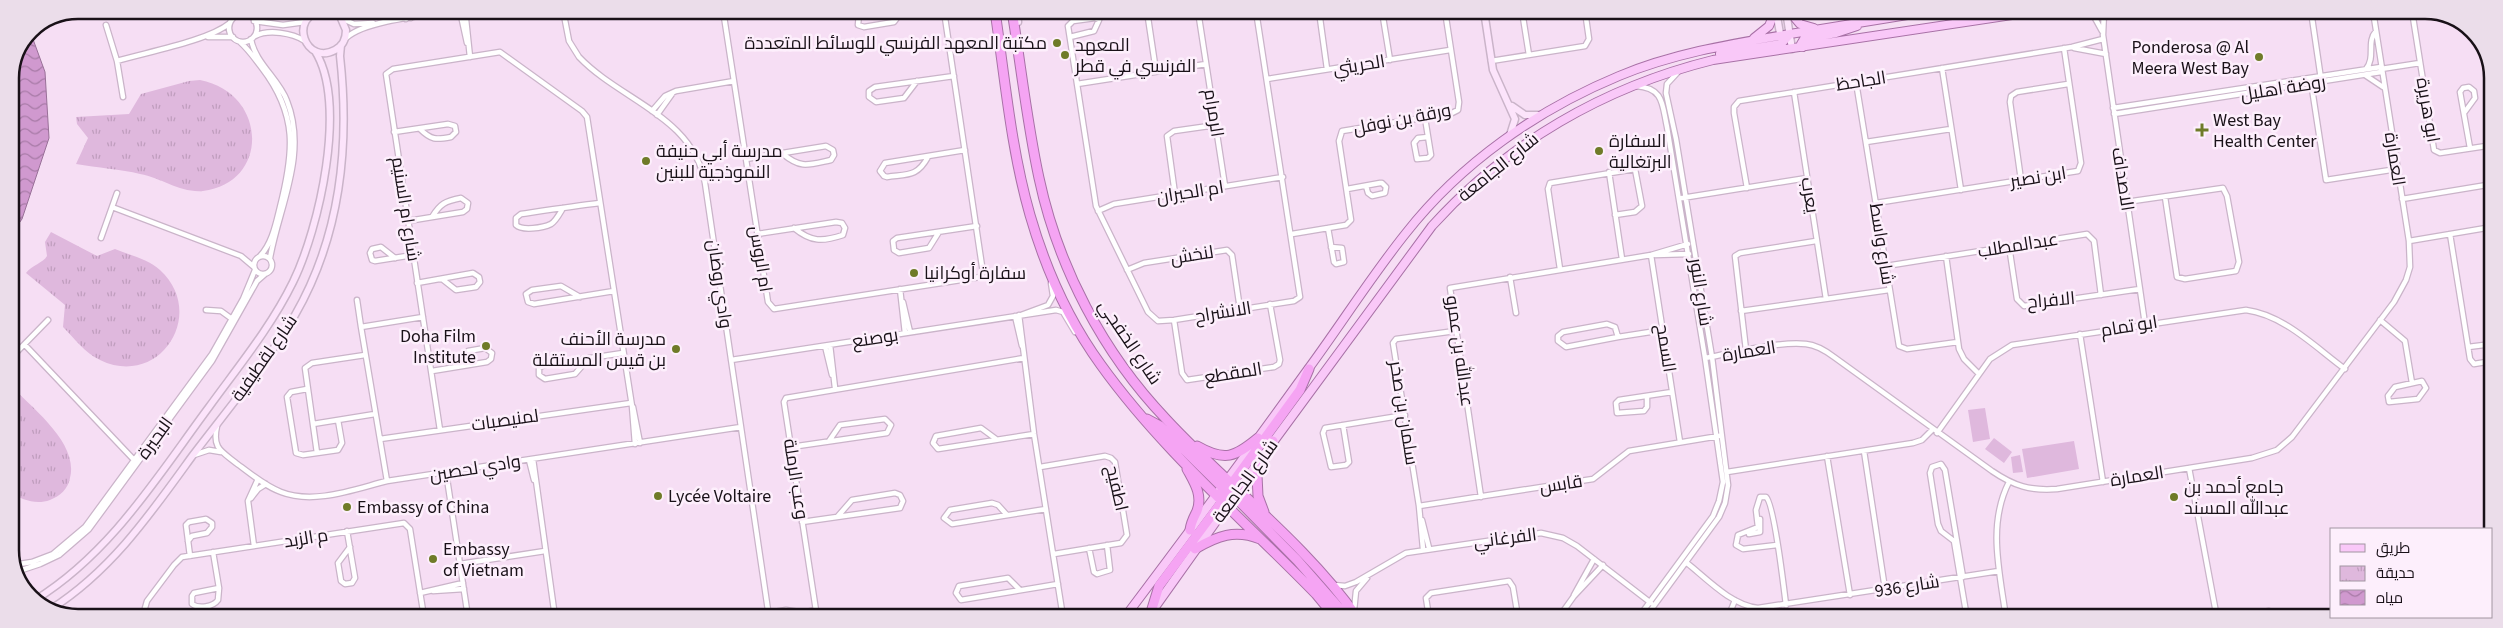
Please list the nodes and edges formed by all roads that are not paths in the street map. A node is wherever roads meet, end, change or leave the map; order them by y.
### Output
1 (234, 19) edge
2 (252, 19) edge
3 (300, 19) edge
4 (308, 19) edge
5 (341, 19) edge
6 (343, 19) edge
7 (408, 19) edge
8 (464, 19) edge
9 (565, 19) edge
10 (724, 19) edge
11 (859, 19) edge
12 (896, 19) edge
13 (945, 19) edge
14 (996, 19) edge
15 (1014, 19) edge
16 (1017, 19) edge
17 (1087, 19) edge
18 (1097, 19) edge
19 (1148, 19) edge
20 (1199, 19) edge
21 (1257, 19) edge
22 (1320, 19) edge
23 (1383, 19) edge
24 (1446, 19) edge
25 (1485, 19) edge
26 (1523, 19) edge
27 (1586, 19) edge
28 (1772, 19) edge
29 (1777, 19) edge
30 (1789, 19) edge
31 (1795, 19) edge
32 (1882, 19) edge
33 (1987, 19) edge
34 (2097, 19) edge
35 (2104, 19) edge
36 (2312, 19) edge
37 (2374, 19) edge
38 (2413, 19) edge
39 (231, 21) junction
40 (254, 21) junction
41 (1863, 22) junction
42 (266, 24) junction
43 (377, 24) junction
44 (106, 25) dead end
45 (283, 25) junction
46 (1821, 29) junction
47 (2376, 31) junction
48 (266, 33) junction
49 (283, 34) junction
50 (1790, 34) junction
51 (204, 37) junction
52 (233, 37) junction
53 (252, 37) junction
54 (1070, 37) junction
55 (2103, 37) junction
56 (1752, 40) junction
57 (240, 42) junction
58 (306, 42) junction
59 (343, 42) junction
60 (1781, 43) junction
61 (1018, 46) junction
62 (1803, 47) junction
63 (2072, 47) junction
64 (2064, 48) junction
65 (1792, 49) junction
66 (1450, 50) junction
67 (315, 51) junction
68 (2106, 54) junction
69 (1529, 55) junction
70 (470, 57) junction
71 (1390, 60) junction
72 (117, 61) junction
73 (1491, 61) junction
74 (2420, 63) junction
75 (1206, 64) junction
76 (1681, 68) junction
77 (1942, 68) junction
78 (2381, 69) junction
79 (1328, 70) junction
80 (2366, 70) junction
81 (1156, 71) junction
82 (2363, 75) junction
83 (954, 76) junction
84 (271, 77) junction
85 (1267, 79) junction
86 (2321, 79) junction
87 (734, 81) junction
88 (917, 81) junction
89 (2310, 81) junction
90 (1856, 82) junction
91 (1077, 84) junction
92 (2068, 84) junction
93 (1632, 86) junction
94 (2384, 88) junction
95 (674, 92) junction
96 (1794, 92) junction
97 (123, 97) dead end
98 (1511, 106) junction
99 (652, 111) junction
100 (2113, 111) junction
101 (2464, 113) junction
102 (1542, 114) junction
103 (657, 115) junction
104 (1425, 118) junction
105 (1216, 126) junction
106 (420, 129) junction
107 (1951, 129) junction
108 (394, 132) junction
109 (1510, 135) junction
110 (1428, 137) junction
111 (1866, 142) junction
112 (2484, 146) edge
113 (2470, 148) junction
114 (965, 150) junction
115 (783, 154) junction
116 (928, 157) junction
117 (746, 159) junction
118 (2397, 169) junction
119 (1609, 172) junction
120 (1283, 177) junction
121 (1807, 178) junction
122 (2021, 180) junction
123 (2484, 185) edge
124 (1225, 186) junction
125 (1366, 186) dead end
126 (1747, 188) junction
127 (1346, 189) junction
128 (1961, 190) junction
129 (116, 193) dead end
130 (1175, 194) junction
131 (2165, 197) junction
132 (1682, 198) junction
133 (2402, 199) junction
134 (600, 202) junction
135 (2126, 202) junction
136 (1876, 203) junction
137 (112, 207) junction
138 (282, 207) junction
139 (563, 208) junction
140 (1098, 211) junction
141 (1615, 215) junction
142 (432, 217) junction
143 (408, 221) junction
144 (977, 226) junction
145 (794, 228) junction
146 (1328, 228) junction
147 (2484, 228) edge
148 (939, 232) junction
149 (758, 234) junction
150 (1292, 234) junction
151 (2450, 234) junction
152 (101, 238) dead end
153 (1816, 241) junction
154 (2408, 241) junction
155 (1690, 244) junction
156 (2009, 246) junction
157 (1331, 247) dead end
158 (1694, 253) junction
159 (1689, 254) junction
160 (413, 255) junction
161 (1651, 255) junction
162 (241, 256) junction
163 (259, 256) junction
164 (1946, 256) junction
165 (270, 258) junction
166 (395, 258) junction
167 (1622, 259) junction
168 (1048, 265) junction
169 (1886, 266) junction
170 (254, 268) junction
171 (1560, 269) junction
172 (1127, 270) junction
173 (265, 274) junction
174 (1510, 277) junction
175 (442, 279) junction
176 (418, 282) junction
177 (900, 289) junction
178 (2140, 289) junction
179 (1889, 290) junction
180 (614, 291) junction
181 (2102, 295) junction
182 (580, 297) junction
183 (1826, 299) junction
184 (357, 300) dead end
185 (1270, 304) junction
186 (1240, 309) junction
187 (206, 310) dead end
188 (1741, 311) junction
189 (1516, 313) dead end
190 (1017, 316) junction
191 (423, 317) junction
192 (48, 320) dead end
193 (234, 320) junction
194 (1174, 320) junction
195 (2380, 320) junction
196 (2145, 324) junction
197 (361, 327) junction
198 (1663, 330) junction
199 (1455, 331) junction
200 (907, 333) junction
201 (2080, 334) junction
202 (1618, 337) junction
203 (1958, 342) junction
204 (1087, 344) junction
205 (24, 345) junction
206 (828, 345) junction
207 (2484, 345) edge
208 (2468, 347) junction
209 (19, 350) edge
210 (1746, 350) junction
211 (623, 353) junction
212 (365, 355) junction
213 (1712, 357) junction
214 (589, 358) junction
215 (1024, 358) junction
216 (1705, 358) junction
217 (731, 360) junction
218 (2484, 362) edge
219 (457, 366) junction
220 (1309, 369) junction
221 (2345, 369) junction
222 (432, 371) junction
223 (1979, 374) junction
224 (2412, 382) junction
225 (835, 388) junction
226 (307, 389) junction
227 (1672, 392) junction
228 (1647, 396) junction
229 (632, 404) junction
230 (374, 414) junction
231 (1405, 415) junction
232 (1142, 417) junction
233 (338, 420) junction
234 (218, 423) junction
235 (313, 424) junction
236 (1344, 425) junction
237 (741, 427) junction
238 (440, 430) junction
239 (1935, 431) junction
240 (1034, 434) junction
241 (1720, 436) junction
242 (1258, 438) junction
243 (380, 439) junction
244 (996, 439) junction
245 (1186, 440) junction
246 (830, 441) junction
247 (1274, 441) junction
248 (1680, 442) junction
249 (638, 444) junction
250 (790, 447) junction
251 (1864, 450) junction
252 (221, 452) junction
253 (317, 453) junction
254 (194, 455) junction
255 (1827, 456) junction
256 (531, 460) junction
257 (1184, 461) junction
258 (135, 462) junction
259 (1040, 467) junction
260 (2189, 468) junction
261 (446, 472) junction
262 (1725, 473) junction
263 (258, 479) junction
264 (387, 481) junction
265 (2009, 482) junction
266 (2103, 482) junction
267 (266, 484) junction
268 (1228, 492) junction
269 (1481, 497) junction
270 (1419, 506) junction
271 (1046, 509) junction
272 (249, 512) junction
273 (1007, 515) junction
274 (838, 516) junction
275 (1420, 517) junction
276 (1268, 520) junction
277 (802, 522) junction
278 (1954, 527) junction
279 (1190, 530) junction
280 (347, 532) junction
281 (1947, 534) junction
282 (188, 541) junction
283 (1264, 541) junction
284 (1777, 544) junction
285 (1107, 545) junction
286 (254, 546) junction
287 (350, 547) junction
288 (1089, 548) junction
289 (1429, 548) junction
290 (1195, 549) junction
291 (1423, 549) junction
292 (545, 551) junction
293 (213, 552) junction
294 (1054, 554) junction
295 (190, 556) junction
296 (1682, 558) junction
297 (1594, 559) junction
298 (1687, 563) junction
299 (20, 564) edge
300 (460, 564) junction
301 (1602, 565) junction
302 (22, 570) edge
303 (1999, 571) junction
304 (1370, 575) junction
305 (1961, 577) junction
306 (463, 582) junction
307 (1058, 584) junction
308 (1331, 585) junction
309 (219, 588) junction
310 (464, 589) junction
311 (1885, 589) junction
312 (1020, 590) junction
313 (432, 591) junction
314 (420, 593) junction
315 (1850, 595) junction
316 (40, 596) edge
317 (1574, 596) junction
318 (1735, 600) junction
319 (1650, 602) junction
320 (1786, 604) junction
321 (56, 605) edge
322 (1655, 606) junction
323 (1770, 608) joint
324 (146, 609) edge
325 (423, 609) edge
326 (467, 609) edge
327 (554, 609) edge
328 (767, 609) edge
329 (816, 609) edge
330 (1062, 609) edge
331 (1131, 609) edge
332 (1152, 609) edge
333 (1154, 609) edge
334 (1328, 609) edge
335 (1346, 609) edge
336 (1348, 609) edge
337 (1354, 609) edge
338 (1428, 609) edge
339 (1516, 609) edge
340 (1566, 609) edge
341 (1645, 609) edge
342 (1652, 609) edge
343 (1731, 609) edge
344 (1966, 609) edge
345 (2005, 609) edge
346 (2215, 609) edge

1 - 39 street
2 - 40 street
3 - 45 street
4 - 58 street
5 - 59 street
6 - 43 street
7 - 43 street
8 - 70 street
9 - 99 street, وادي روضان
10 - 87 street, ام الروس
11 - 12 street
13 - 83 street, ام الروس
14 - 168 highway, شارع الخفجي
15 - 61 highway, شارع الخفجي
16 - 61 street
17 - 54 street
18 - 54 street
19 - 81 street
20 - 75 street, الرمرام
21 - 85 street, الانشراح
22 - 79 street
23 - 71 street
24 - 66 street, ورقة بن نوفل
25 - 73 street
26 - 69 street
27 - 69 street
28 - 56 main road
29 - 60 street
30 - 50 street
31 - 46 main road
32 - 41 main road, شارع الجامعة
33 - 62 main road, شارع الجامعة
34 - 55 street, الاصداف
35 - 55 street, الاصداف
36 - 86 street
37 - 47 street, العمارة
38 - 74 street, ابو هريرة
39 - 51 street
39 - 52 street
40 - 42 street
40 - 53 street
41 - 46 main road, شارع الجامعة
41 - 62 main road
42 - 45 street
42 - 48 street
43 - 59 street
44 - 72 street
45 - 49 street
46 - 50 main road, شارع الجامعة
47 - 78 street, العمارة
47 - 80 street
48 - 49 street
48 - 53 street
49 - 58 street
50 - 60 main road, شارع الجامعة
50 - 65 street
51 - 52 street
51 - 72 street
52 - 57 street
53 - 57 street
53 - 84 street
54 - 91 street, الانشراح
55 - 63 street, الجاحظ
55 - 68 street, الاصداف
56 - 60 main road, شارع الجامعة
56 - 102 main road, شارع الجامعة
57 - 84 street
58 - 67 street
59 - 67 street
59 - 234 street, شارع لقطيفية
60 - 65 main road, شارع الجامعة
60 - 76 main road, شارع الجامعة
61 - 245 highway, شارع الخفجي
62 - 65 main road, شارع الجامعة
63 - 64 street, الجاحظ
63 - 68 street, الجاحظ
64 - 77 street, الجاحظ
64 - 92 street, ابن نصير
66 - 71 street, الحريثي
66 - 104 street, ورقة بن نوفل
67 - 316 street, شارع لقطيفية
68 - 100 street, الاصداف
69 - 73 street
70 - 108 street, شارع ام السنيم
70 - 134 street, شارع ام السنيم
71 - 79 street, الحريثي
72 - 97 street
73 - 98 street
74 - 78 street, روضة اهليل
74 - 113 street, ابو هريرة
75 - 81 street
75 - 105 street, الرمرام
76 - 93 main road, شارع الجامعة
76 - 132 street, شارع النور
77 - 90 street, الجاحظ
77 - 107 street
78 - 80 street
78 - 82 street, روضة اهليل
78 - 94 street, العمارة
79 - 85 street, الحريثي
80 - 86 street
81 - 91 street
82 - 86 street, روضة اهليل
82 - 94 street
83 - 88 street
83 - 114 street, ام الروس
84 - 138 street
85 - 120 street, الانشراح
86 - 89 street, روضة اهليل
87 - 95 street
87 - 117 street, ام الروس
88 - 88 street
89 - 100 street, روضة اهليل
89 - 118 street
90 - 96 street, الجاحظ
90 - 111 street, شارع واسط
91 - 140 street, الانشراح
92 - 122 street
92 - 122 street, ابن نصير
93 - 132 street, شارع النور
93 - 247 main road, شارع الجامعة
94 - 118 street, العمارة
95 - 99 street
95 - 103 street
96 - 121 street, يعرب
96 - 126 street, الجاحظ
98 - 102 street
98 - 109 street
99 - 103 street, وادي روضان
100 - 135 street, الاصداف
101 - 101 street
101 - 113 street
102 - 109 main road, شارع الجامعة
103 - 217 street, وادي روضان
104 - 110 street
104 - 127 street, ورقة بن نوفل
105 - 124 street, الرمرام
105 - 130 street
106 - 106 street
106 - 108 street
107 - 111 street
107 - 128 street
108 - 143 street, شارع ام السنيم
109 - 220 main road, شارع الجامعة
110 - 110 street
111 - 136 street, شارع واسط
112 - 113 street, ابو هريرة
114 - 116 street
114 - 144 street, ام الروس
115 - 115 street
115 - 117 street
116 - 116 street
117 - 149 street, ام الروس
118 - 133 street, العمارة
119 - 141 street
119 - 141 street
119 - 171 street
120 - 124 street, ام الحيران
120 - 150 street, الانشراح
121 - 126 street
121 - 153 street, يعرب
122 - 128 street, ابن نصير
123 - 133 street
124 - 130 street, ام الحيران
125 - 127 street
126 - 132 street
127 - 146 street, ورقة بن نوفل
128 - 136 street, ابن نصير
129 - 137 street
130 - 140 street, ام الحيران
131 - 131 street
131 - 135 street
132 - 155 street, شارع النور
133 - 154 street, العمارة
134 - 139 street
134 - 180 street, شارع ام السنيم
135 - 178 street, الاصداف
136 - 169 street, شارع واسط
137 - 152 street
137 - 162 street
138 - 163 street
138 - 165 street
139 - 139 street
140 - 172 street, الانشراح
141 - 167 street
142 - 142 street
142 - 143 street
143 - 160 street, شارع ام السنيم
144 - 148 street
144 - 177 street, ام الروس
145 - 145 street
145 - 149 street
146 - 150 street, ورقة بن نوفل
146 - 157 street
147 - 151 street
148 - 148 street
149 - 177 street, ام الروس
150 - 185 street, الانشراح
151 - 154 street
151 - 208 street
153 - 183 street, يعرب
153 - 188 street
154 - 195 street, العمارة
155 - 158 street, شارع النور
155 - 159 street, شارع النور
155 - 161 street, عبدالله بن عمرو
156 - 164 street, عبدالمطلب
156 - 181 street, الافراح
156 - 181 street, عبدالمطلب
158 - 159 street, عبدالله بن عمرو
158 - 213 street, شارع النور
159 - 161 street, عبدالله بن عمرو
159 - 216 street, شارع النور
160 - 166 street
160 - 176 street, شارع ام السنيم
161 - 167 street, عبدالله بن عمرو
161 - 198 street, السمح
162 - 163 street
162 - 170 street
163 - 165 street
163 - 170 street, البحيرة
164 - 169 street, عبدالمطلب
164 - 203 street
165 - 173 street, البحيرة
166 - 166 street
167 - 171 street, عبدالله بن عمرو
168 - 190 street, بوصنع
168 - 204 highway, شارع الخفجي
169 - 179 street, شارع واسط
170 - 173 street
170 - 193 street, البحيرة
171 - 174 street, عبدالله بن عمرو
172 - 186 street, لنخش
172 - 194 street, الانشراح
173 - 193 street, البحيرة
174 - 189 street
174 - 199 street, عبدالله بن عمرو
175 - 175 street
175 - 176 street
176 - 191 street, شارع ام السنيم
177 - 200 street
178 - 181 street, الافراح
178 - 196 street, الاصداف
179 - 183 street
179 - 203 street, شارع واسط
180 - 182 street
180 - 211 street, شارع ام السنيم
182 - 182 street
183 - 188 street
184 - 197 street
185 - 186 street, الانشراح
185 - 194 street, المقطع
186 - 194 street, الانشراح
187 - 193 street
188 - 210 street
190 - 200 street, بوصنع
190 - 204 street, بوصنع
190 - 215 street
191 - 197 street
191 - 222 street, شارع ام السنيم
192 - 205 street
193 - 258 street, البحيرة
195 - 221 street, العمارة
195 - 224 street
196 - 201 street, ابو تمام
196 - 221 street, ابو تمام
197 - 212 street
198 - 202 street
198 - 227 street, السمح
199 - 231 street, سلمان بن صخر
199 - 269 street, عبدالله بن عمرو
200 - 206 street, بوصنع
201 - 223 street, ابو تمام
201 - 266 street
202 - 202 street
203 - 223 street
204 - 232 highway, شارع الخفجي
205 - 209 street
205 - 258 street
206 - 217 street, بوصنع
206 - 225 street
207 - 208 street
208 - 218 street
210 - 213 street, العمارة
210 - 239 street, العمارة
211 - 214 street
211 - 229 street, شارع ام السنيم
212 - 226 street
212 - 230 street
213 - 216 street, العمارة
213 - 241 street, شارع النور
214 - 214 street
215 - 225 street, وعب الرملة
215 - 240 street
216 - 241 street, شارع النور
217 - 237 street, وادي روضان
219 - 219 street
219 - 222 street
220 - 242 main road, شارع الجامعة
220 - 268 highway
221 - 260 street, العمارة
222 - 238 street, شارع ام السنيم
223 - 239 street, ابو تمام
224 - 224 street
225 - 250 street, وعب الرملة
226 - 235 street
226 - 253 street
227 - 228 street
227 - 248 street, السمح
228 - 228 street
229 - 238 street, لمنيصبات
229 - 249 street, شارع ام السنيم
230 - 233 street
230 - 243 street
231 - 236 street
231 - 270 street, سلمان بن صخر
232 - 257 highway, شارع الخفجي
232 - 268 highway
233 - 235 street
233 - 253 street
234 - 252 street
234 - 254 street, شارع لقطيفية
235 - 253 street
236 - 236 street
237 - 249 street, وادي لحصين
237 - 328 street, وادي روضان
238 - 243 street, لمنيصبات
239 - 251 street, ابو تمام
239 - 265 street, العمارة
240 - 244 street
240 - 259 street
241 - 248 street, قابس
241 - 262 street, شارع النور
242 - 245 highway
242 - 268 main road, شارع الجامعة
243 - 264 street
244 - 244 street
245 - 268 highway, شارع الخفجي
246 - 246 street
246 - 250 street
247 - 268 main road, شارع الجامعة
247 - 276 highway
248 - 269 street, قابس
249 - 256 street, وادي لحصين
250 - 277 street, وعب الرملة
251 - 255 street, ابو تمام
251 - 311 street
252 - 254 street
252 - 263 street, وادي لحصين
254 - 321 street, شارع لقطيفية
255 - 262 street, ابو تمام
255 - 315 street
256 - 261 street, وادي لحصين
256 - 292 street
257 - 268 highway, شارع الخفجي
257 - 279 highway
258 - 299 street, البحيرة
258 - 302 street, البحيرة
259 - 271 street
259 - 285 street, اطفيح
260 - 266 street, العمارة
260 - 346 street
261 - 264 street, وادي لحصين
261 - 300 street
262 - 296 street, شارع النور
262 - 298 street, شارع النور
263 - 267 street, وادي لحصين
263 - 272 street
264 - 267 street, وادي لحصين
265 - 266 street, العمارة
265 - 303 street
267 - 272 street
268 - 276 highway, شارع الخفجي
268 - 279 main road, شارع الجامعة
268 - 283 highway, شارع الخفجي
268 - 290 main road, شارع الجامعة
268 - 332 highway
268 - 335 highway
269 - 270 street, قابس
270 - 275 street, سلمان بن صخر
271 - 273 street
271 - 294 street
272 - 286 street
273 - 273 street
274 - 274 street
274 - 277 street
275 - 289 street, سلمان بن صخر
275 - 291 street, سلمان بن صخر
276 - 308 highway, شارع الخفجي
277 - 329 street, وعب الرملة
278 - 281 street
278 - 281 street
278 - 305 street
279 - 331 main road, شارع الجامعة
280 - 286 street, م الزبد
280 - 287 street
280 - 314 street, م الزبد
281 - 305 street
282 - 282 street
282 - 295 street
283 - 290 highway
283 - 334 highway, شارع الخفجي
284 - 284 street
284 - 320 street
285 - 288 street, اطفيح
285 - 288 street
286 - 293 street, م الزبد
287 - 287 street
288 - 294 street, اطفيح
289 - 291 street, الفرغاني
289 - 297 street, الفرغاني
290 - 333 main road, شارع الجامعة
291 - 304 street, الفرغاني
292 - 300 street
292 - 327 street
293 - 295 street, م الزبد
293 - 309 street
294 - 307 street
295 - 324 street, م الزبد
296 - 298 street, شارع 936
296 - 319 street, شارع النور
297 - 301 street, الفرغاني
297 - 317 street
298 - 318 street, شارع 936
298 - 322 street, شارع النور
300 - 306 street
301 - 317 street
301 - 319 street, الفرغاني
303 - 305 street, شارع 936
303 - 345 street
304 - 308 street, الفرغاني
304 - 337 street, الفرغاني
305 - 311 street, شارع 936
305 - 344 street
306 - 310 street
306 - 313 street
307 - 312 street
307 - 330 street
308 - 336 highway, شارع الخفجي
309 - 309 street
310 - 313 street
310 - 326 street
311 - 315 street, شارع 936
312 - 312 street
313 - 314 street
314 - 325 street, م الزبد
315 - 320 street, شارع 936
317 - 340 street
318 - 323 street, شارع 936
318 - 343 street
319 - 322 street, الفرغاني
319 - 341 street, شارع النور
320 - 323 street, شارع 936
322 - 342 street, شارع النور
338 - 339 street

